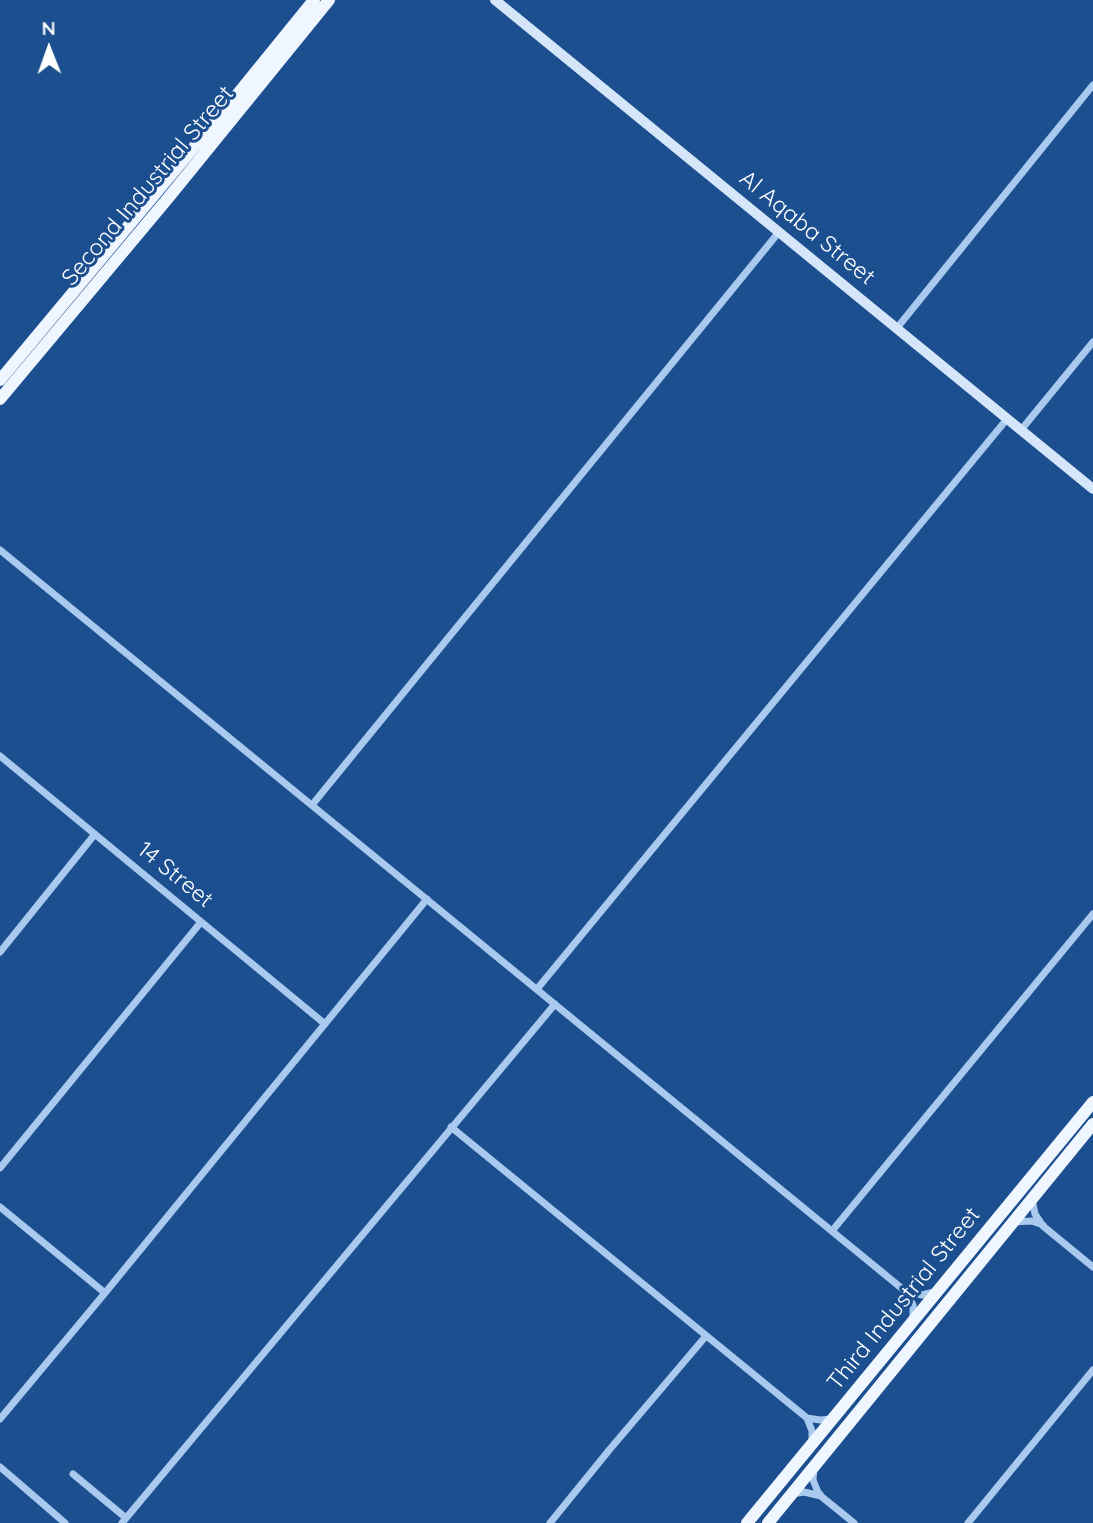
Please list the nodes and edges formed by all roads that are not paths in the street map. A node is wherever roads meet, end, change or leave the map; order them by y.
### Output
1 (314, 0) edge
2 (329, 0) edge
3 (495, 0) edge
4 (1093, 85) edge
5 (779, 232) junction
6 (897, 328) junction
7 (1093, 342) edge
8 (0, 380) edge
9 (0, 399) edge
10 (1007, 419) junction
11 (1021, 430) junction
12 (1093, 489) edge
13 (0, 550) edge
14 (0, 756) edge
15 (312, 805) junction
16 (95, 834) junction
17 (427, 899) junction
18 (1093, 914) edge
19 (201, 922) junction
20 (0, 952) edge
21 (537, 989) junction
22 (555, 1004) junction
23 (325, 1024) junction
24 (1093, 1102) edge
25 (1093, 1124) edge
26 (452, 1127) junction
27 (0, 1168) edge
28 (1032, 1199) junction
29 (0, 1207) edge
30 (1013, 1222) junction
31 (1043, 1226) junction
32 (832, 1231) junction
33 (1093, 1267) edge
34 (939, 1289) junction
35 (905, 1291) junction
36 (105, 1293) junction
37 (912, 1322) junction
38 (706, 1336) junction
39 (1093, 1370) edge
40 (807, 1418) junction
41 (0, 1419) edge
42 (833, 1419) junction
43 (812, 1444) junction
44 (0, 1467) edge
45 (814, 1467) junction
46 (73, 1474) dead end
47 (792, 1494) junction
48 (822, 1497) junction
49 (124, 1520) edge
50 (65, 1523) edge
51 (551, 1523) edge
52 (747, 1523) edge
53 (768, 1523) edge
54 (854, 1523) edge
55 (968, 1523) edge

1 - 8 main road, Second Industrial Street
2 - 9 main road, Second Industrial Street
3 - 5 street, Al Aqaba Street
4 - 6 street
5 - 6 street, Al Aqaba Street
5 - 15 street
6 - 10 street, Al Aqaba Street
7 - 11 street
10 - 11 street, Al Aqaba Street
10 - 21 street
11 - 12 street, Al Aqaba Street
13 - 15 street
14 - 16 street, 14 Street
15 - 17 street
16 - 19 street, 14 Street
16 - 20 street
17 - 21 street
17 - 23 street
18 - 32 street
19 - 23 street, 14 Street
19 - 27 street
21 - 22 street
22 - 26 street
22 - 32 street
23 - 36 street
24 - 34 main road, Third Industrial Street
25 - 28 main road, Third Industrial Street
26 - 38 street
26 - 49 street
28 - 30 main road, Third Industrial Street
28 - 31 street
29 - 36 street
30 - 31 street
30 - 45 main road, Third Industrial Street
31 - 33 street
32 - 35 street
34 - 35 street
34 - 37 main road, Third Industrial Street
35 - 37 street
36 - 41 street
37 - 42 main road, Third Industrial Street
38 - 40 street
38 - 51 street
39 - 55 street
40 - 42 street
40 - 43 street
42 - 43 main road, Third Industrial Street
43 - 52 main road, Third Industrial Street
44 - 50 street
45 - 47 main road, Third Industrial Street
45 - 48 street
46 - 49 street
47 - 48 street
47 - 53 main road, Third Industrial Street
48 - 54 street

